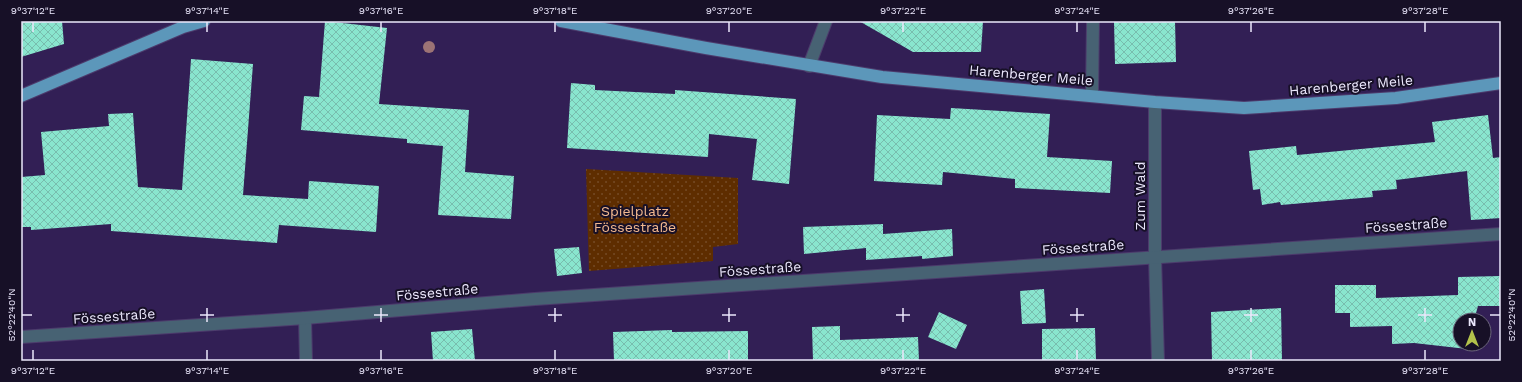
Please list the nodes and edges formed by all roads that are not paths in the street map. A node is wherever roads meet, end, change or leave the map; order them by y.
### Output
1 (204, 21) edge
2 (561, 21) edge
3 (826, 21) edge
4 (1093, 21) edge
5 (810, 66) junction
6 (1501, 83) edge
7 (1092, 95) junction
8 (21, 96) edge
9 (1155, 102) junction
10 (1501, 234) edge
11 (1155, 257) junction
12 (305, 318) junction
13 (21, 337) edge
14 (306, 361) edge
15 (1158, 361) edge

1 - 8 main road
2 - 5 main road, Harenberger Meile
3 - 5 street
4 - 7 street
5 - 7 main road, Harenberger Meile
6 - 9 main road, Harenberger Meile
7 - 9 main road, Harenberger Meile
9 - 11 street, Zum Wald
10 - 11 street, Fössestraße
11 - 12 street, Fössestraße
11 - 15 street, Zum Wald
12 - 13 street, Fössestraße
12 - 14 street

